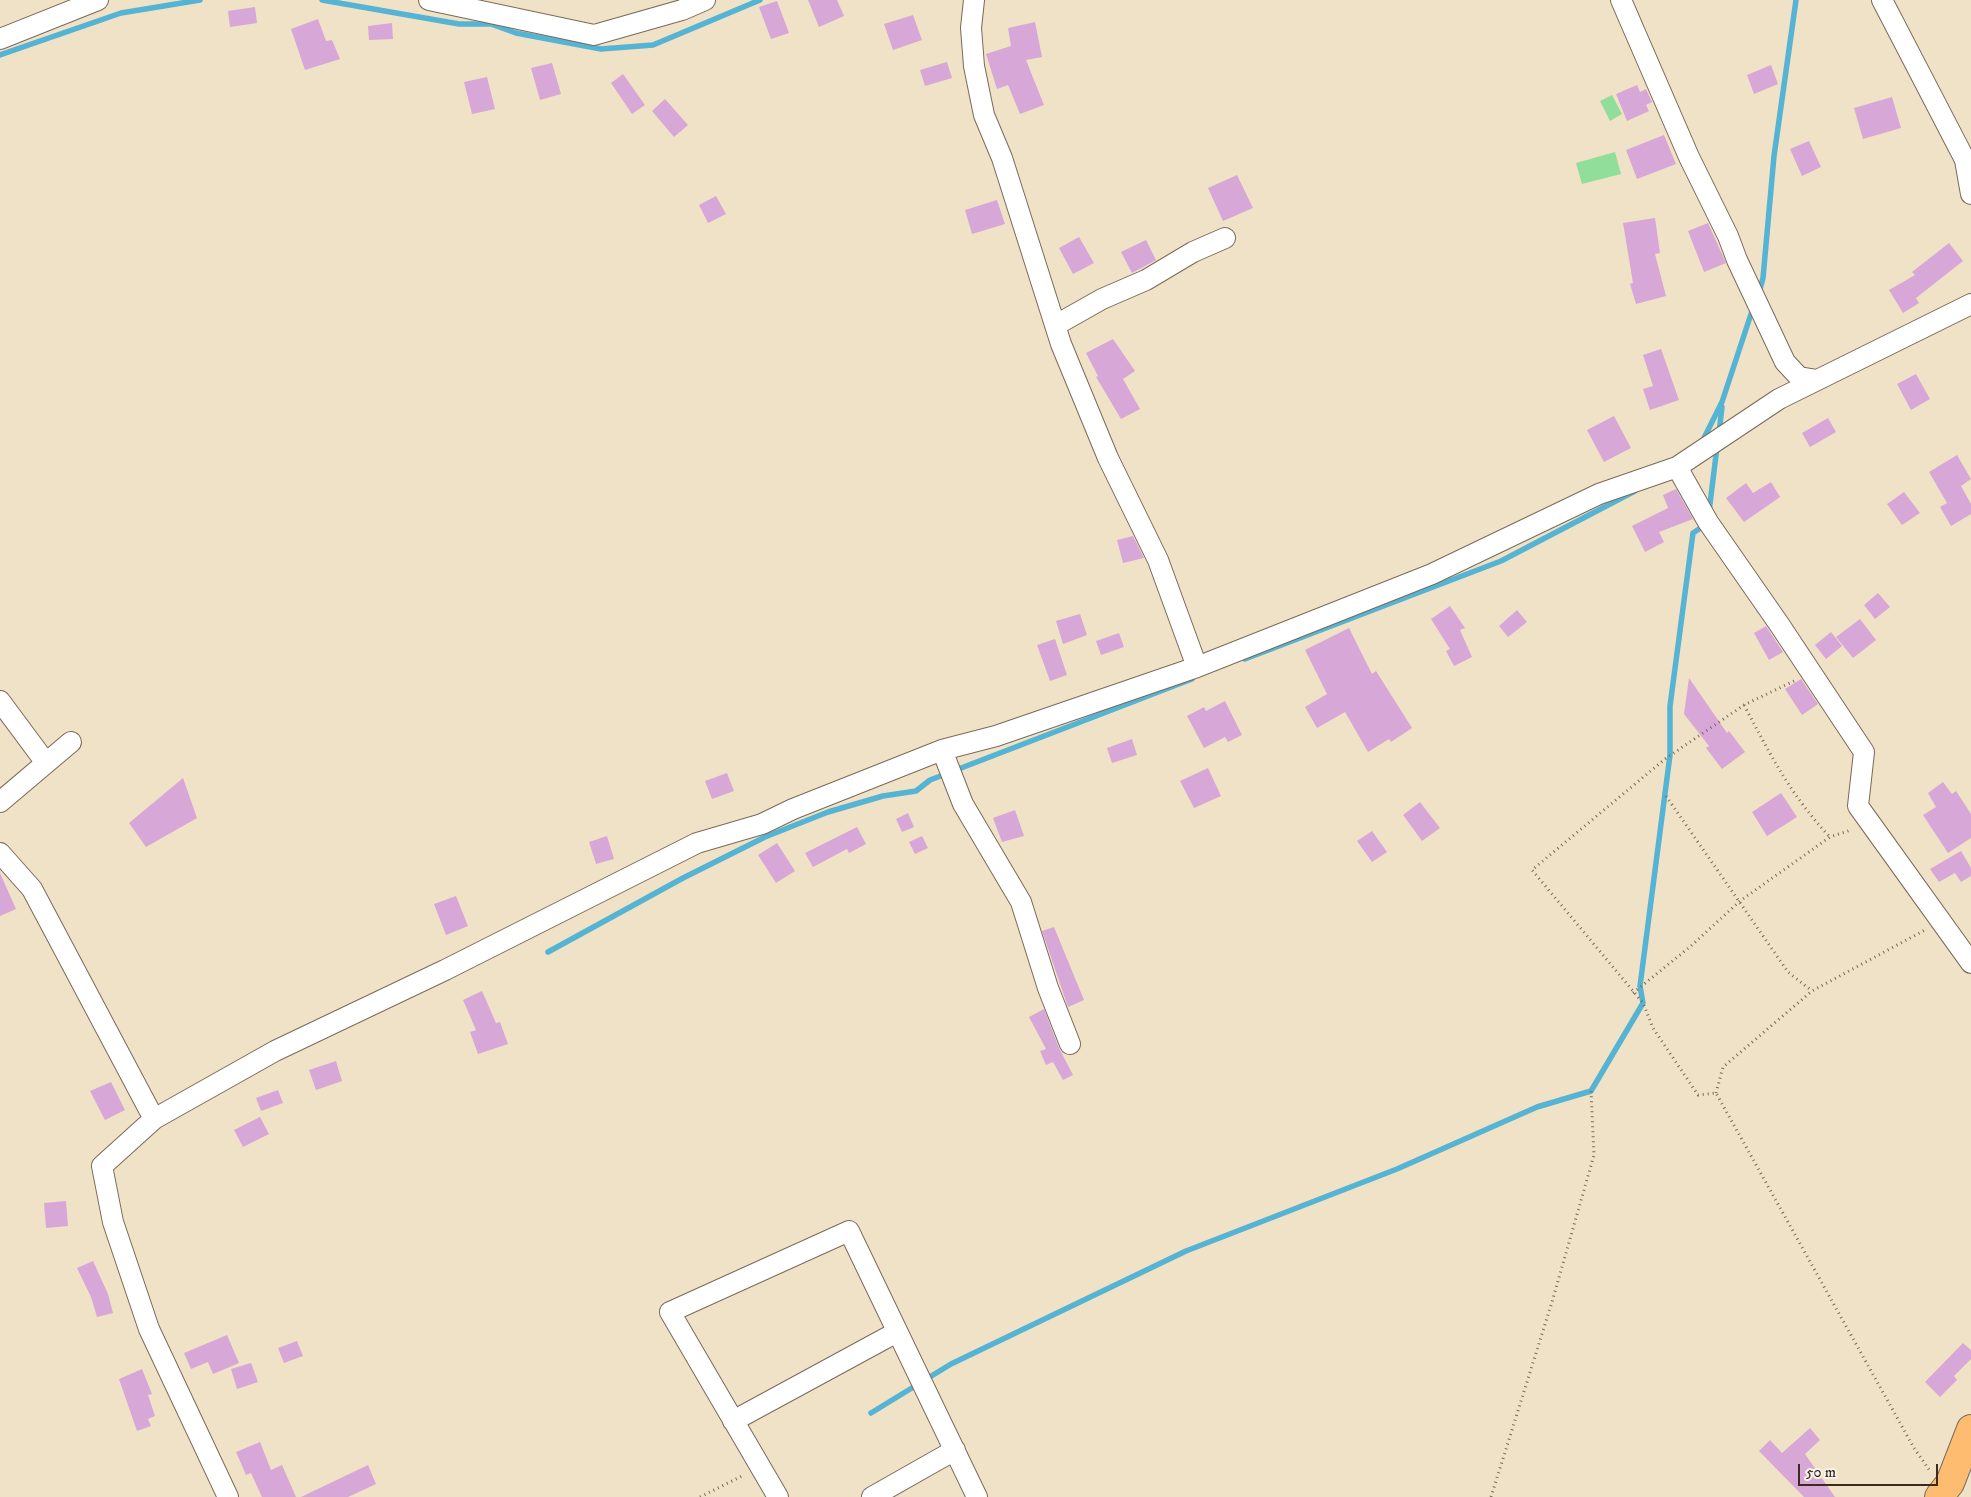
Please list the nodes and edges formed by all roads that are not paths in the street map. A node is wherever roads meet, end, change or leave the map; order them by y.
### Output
1 (98, 0) edge
2 (430, 0) edge
3 (705, 0) edge
4 (974, 0) edge
5 (1621, 0) edge
6 (1882, 0) edge
7 (0, 39) edge
8 (1971, 194) edge
9 (1224, 238) dead end
10 (1971, 304) edge
11 (1056, 325) junction
12 (1788, 367) junction
13 (1816, 380) junction
14 (1784, 396) junction
15 (1677, 467) junction
16 (1196, 667) junction
17 (0, 701) edge
18 (71, 742) dead end
19 (942, 750) junction
20 (46, 763) junction
21 (0, 802) edge
22 (0, 853) edge
23 (1971, 963) edge
24 (1070, 1044) dead end
25 (154, 1118) junction
26 (897, 1332) junction
27 (733, 1421) junction
28 (1971, 1429) edge
29 (955, 1450) junction
30 (1944, 1490) edge
31 (228, 1497) edge
32 (778, 1497) edge
33 (872, 1497) edge
34 (977, 1497) edge

1 - 7 street
2 - 3 street
4 - 11 street
5 - 12 street
6 - 8 street
9 - 11 street
10 - 13 street
11 - 16 street
12 - 13 street
12 - 14 street
13 - 14 street
14 - 15 street
15 - 16 street
15 - 23 street
16 - 19 street
17 - 20 street
18 - 20 street
19 - 24 street
19 - 25 street
20 - 21 street
22 - 25 street
25 - 31 street
26 - 27 street
26 - 27 street
26 - 29 street
27 - 32 street
28 - 30 main road
29 - 33 street
29 - 34 street

